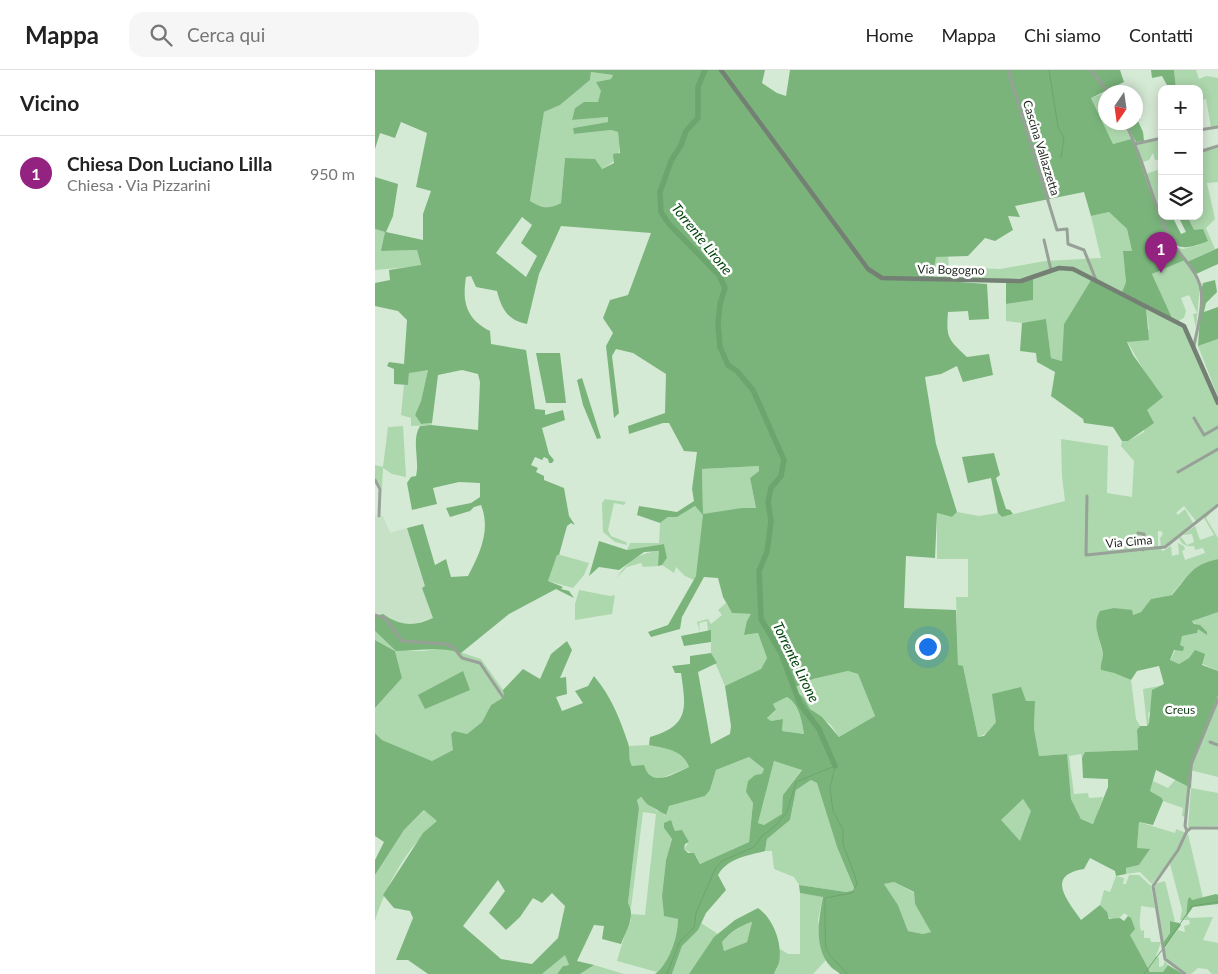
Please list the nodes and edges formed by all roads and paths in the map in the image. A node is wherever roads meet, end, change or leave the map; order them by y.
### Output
1 (721, 70) edge
2 (1008, 70) edge
3 (1091, 70) edge
4 (1103, 85) edge
5 (1218, 127) edge
6 (1203, 129) edge
7 (1128, 130) edge
8 (1158, 139) edge
9 (1135, 144) junction
10 (1218, 146) edge
11 (1203, 151) edge
12 (1044, 240) dead end
13 (1051, 270) junction
14 (1097, 281) junction
15 (1194, 346) junction
16 (1218, 402) edge
17 (1194, 418) dead end
18 (1218, 427) edge
19 (1218, 449) edge
20 (1178, 472) dead end
21 (375, 480) edge
22 (1087, 496) dead end
23 (1218, 505) edge
24 (379, 516) dead end
25 (1138, 533) dead end
26 (1143, 550) junction
27 (375, 615) edge
28 (503, 696) dead end
29 (1218, 699) edge
30 (1210, 742) dead end
31 (1218, 744) edge
32 (1218, 828) edge
33 (1187, 831) junction
34 (1185, 974) edge

1 - 13 main road, Via Bogogno
2 - 14 street, Cascina Vallazzetta
3 - 4 street
5 - 6 street
7 - 9 street
8 - 9 street
9 - 15 street
10 - 11 street
12 - 13 street
13 - 14 main road, Via Bogogno
14 - 15 main road, Via Bogogno
15 - 16 main road, Via Bogogno
17 - 18 street
19 - 20 street
21 - 24 street
22 - 26 street, Via Cima
23 - 26 street, Via Cima
25 - 26 street
27 - 28 street
29 - 33 street
30 - 31 street
32 - 33 street
33 - 34 street

